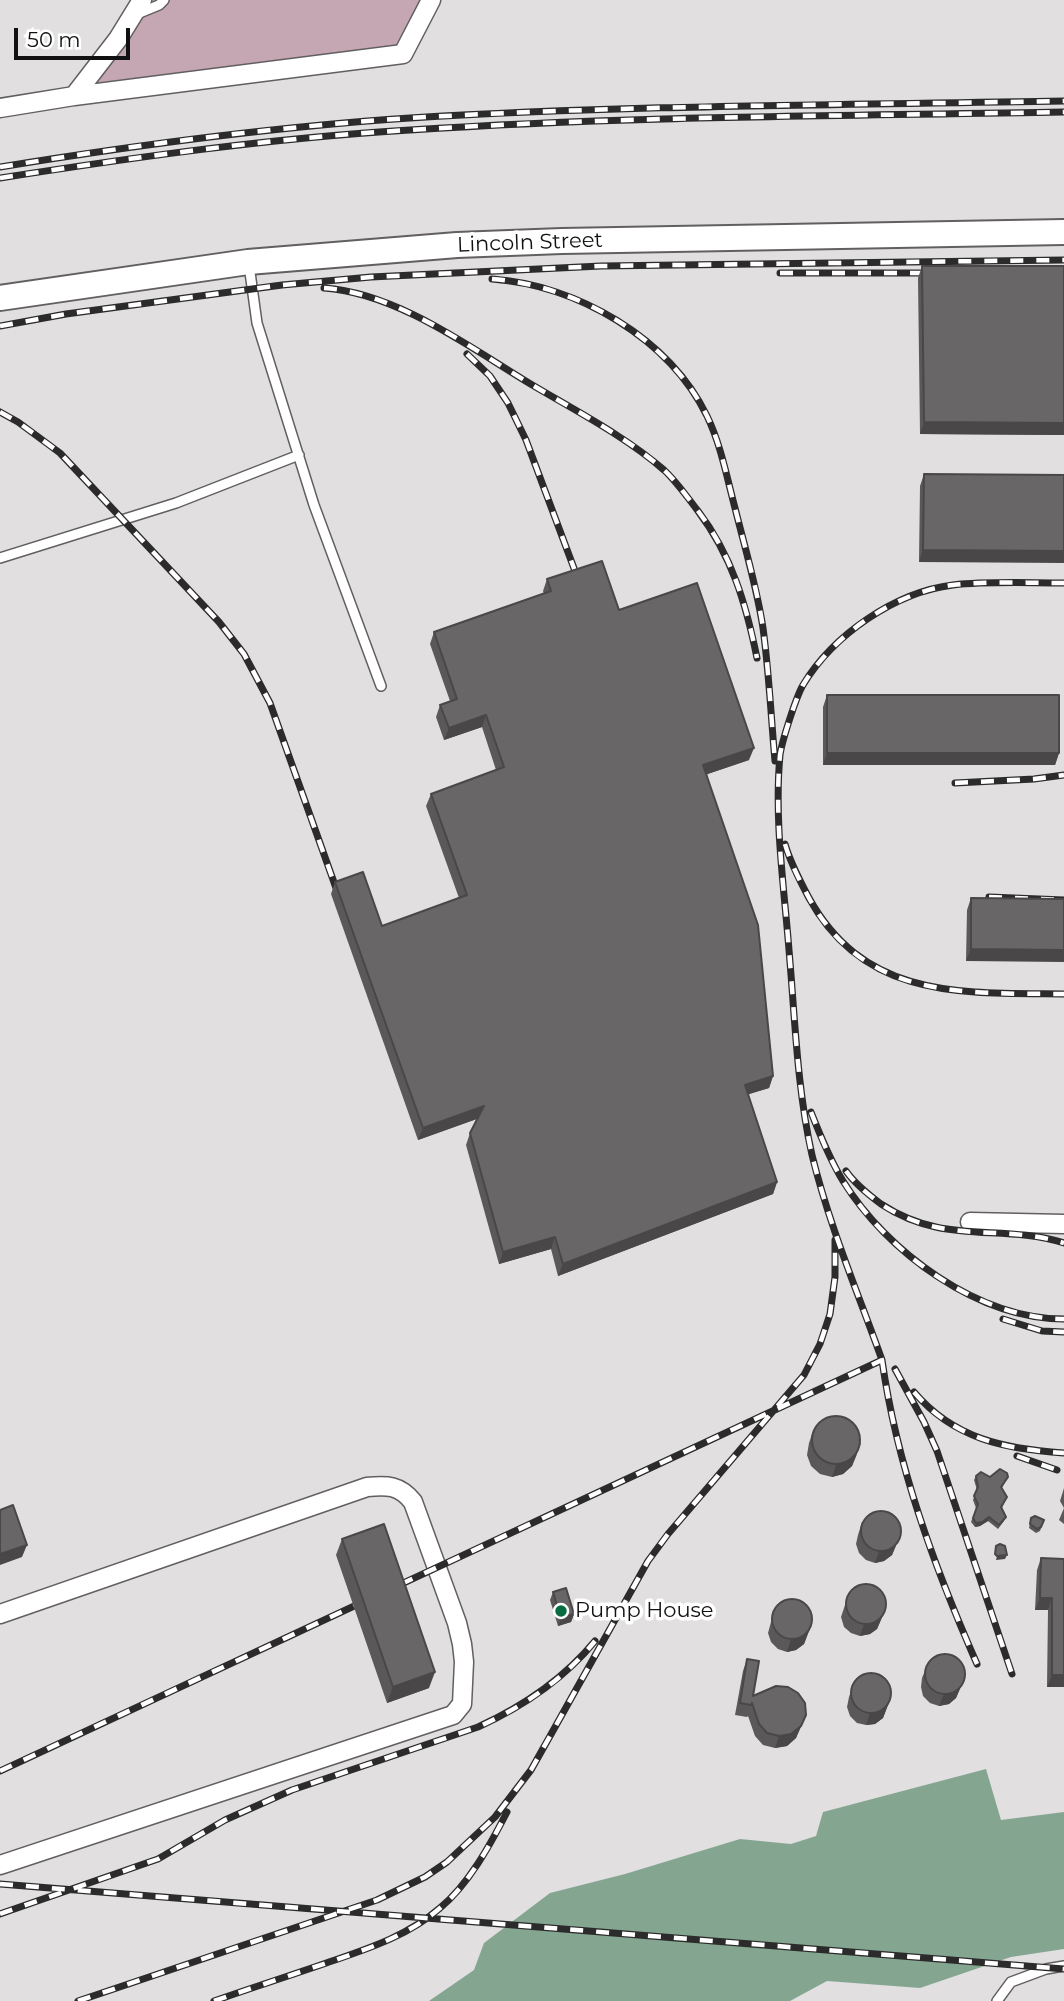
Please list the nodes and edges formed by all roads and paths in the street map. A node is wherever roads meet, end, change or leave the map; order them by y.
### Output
1 (142, 0) edge
2 (164, 0) edge
3 (432, 0) edge
4 (132, 16) junction
5 (0, 93) edge
6 (74, 96) junction
7 (9, 107) edge
8 (1064, 232) edge
9 (248, 262) junction
10 (0, 298) edge
11 (299, 455) junction
12 (0, 558) edge
13 (381, 686) dead end
14 (970, 1222) dead end
15 (1064, 1224) edge
16 (0, 1614) edge
17 (0, 1865) edge
18 (1064, 1966) edge
19 (997, 2001) edge

1 - 4 street
2 - 4 lane
3 - 6 street
4 - 6 street
5 - 7 street
6 - 7 street
8 - 9 main road, Lincoln Street
9 - 10 main road, Lincoln Street
9 - 11 lane
11 - 12 lane
11 - 13 lane
14 - 15 street
16 - 17 street
18 - 19 lane

